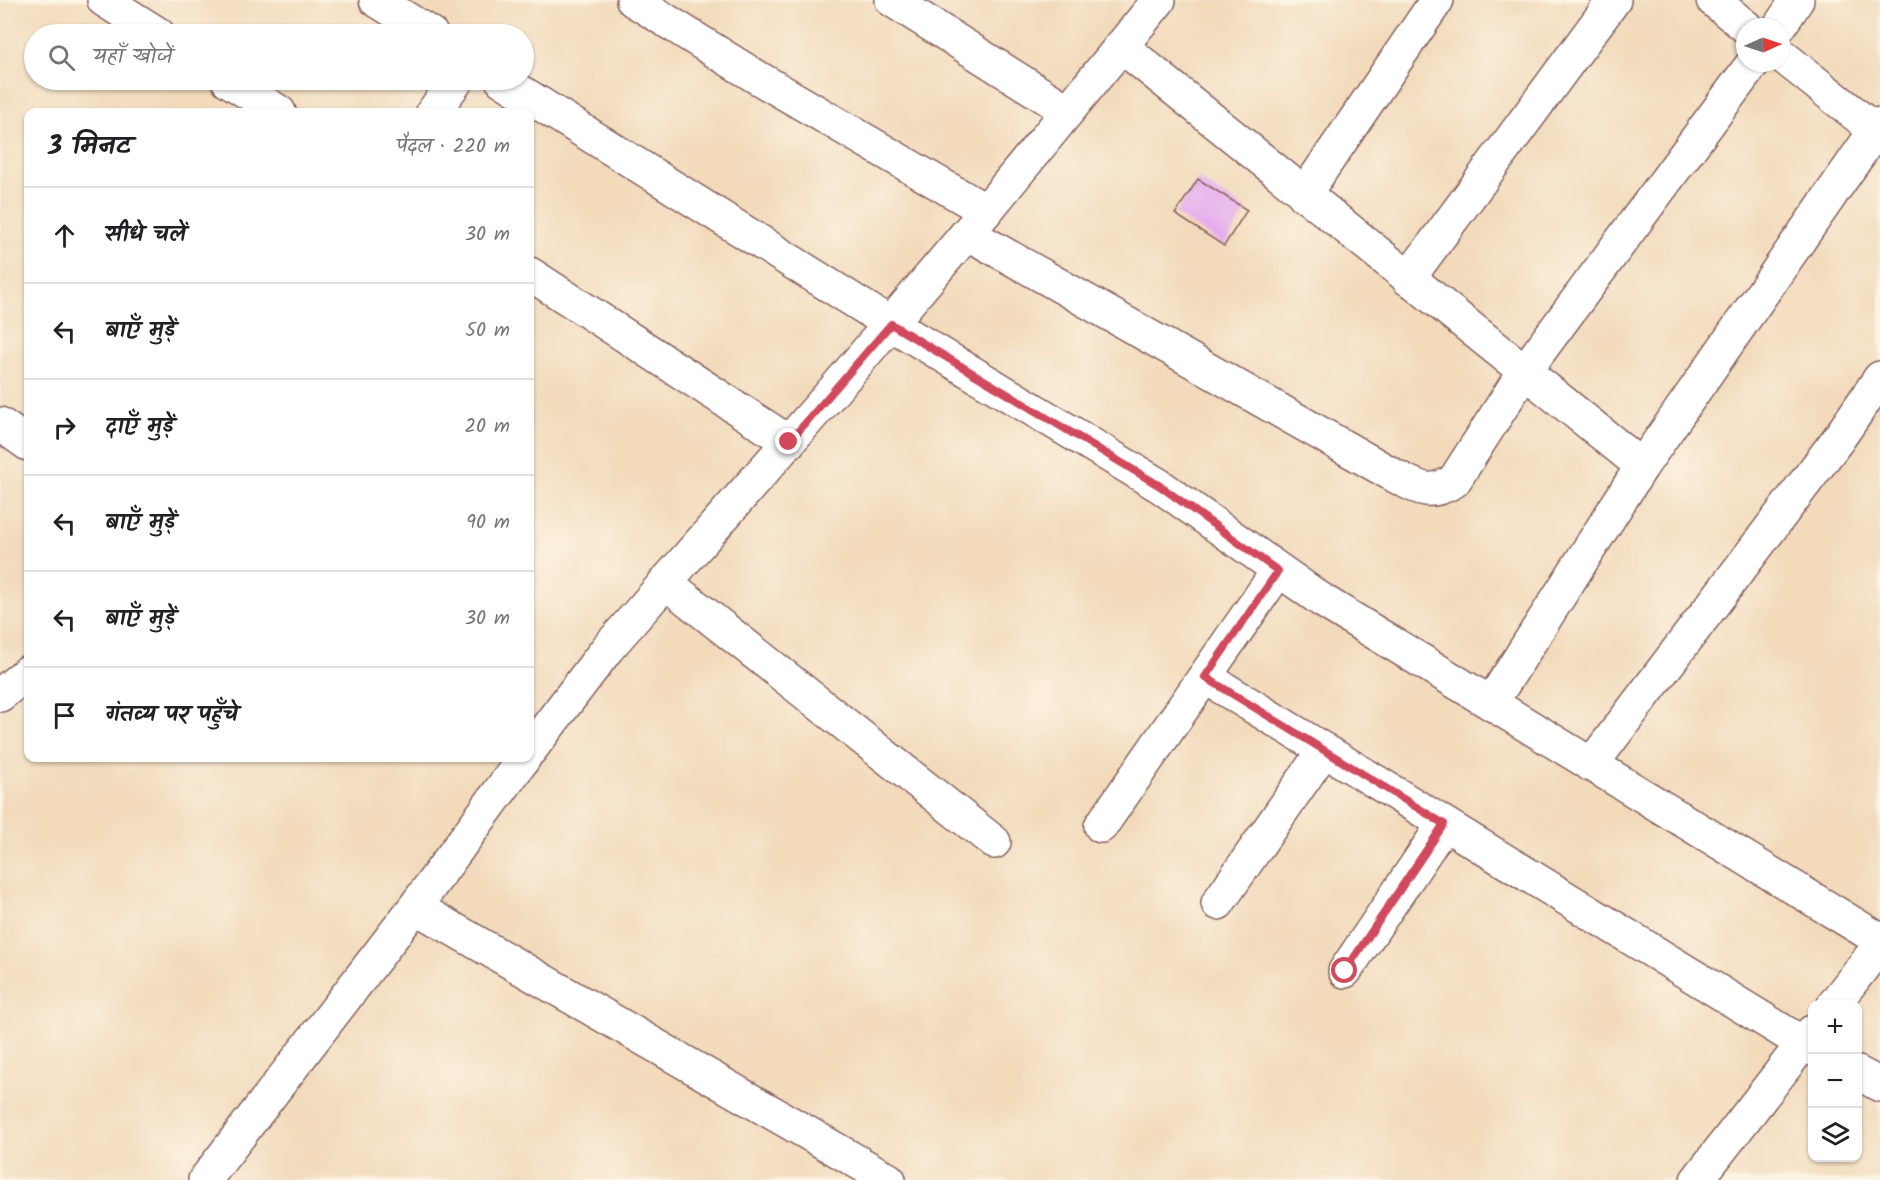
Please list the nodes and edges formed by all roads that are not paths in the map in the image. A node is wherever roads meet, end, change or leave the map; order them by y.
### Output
1 (104, 0) edge
2 (376, 0) edge
3 (633, 0) edge
4 (892, 0) edge
5 (1159, 0) edge
6 (1437, 0) edge
7 (1614, 0) edge
8 (1713, 0) edge
9 (1797, 0) edge
10 (1785, 18) edge
11 (1736, 19) edge
12 (142, 24) edge
13 (415, 24) edge
14 (1122, 46) junction
15 (1790, 62) edge
16 (1746, 72) edge
17 (244, 90) edge
18 (450, 90) edge
19 (518, 90) edge
20 (273, 108) edge
21 (436, 108) edge
22 (1068, 111) junction
23 (1878, 130) edge
24 (1304, 195) junction
25 (977, 222) junction
26 (534, 277) edge
27 (1408, 279) junction
28 (891, 324) junction
29 (1524, 372) junction
30 (1880, 378) edge
31 (0, 424) edge
32 (24, 441) edge
33 (789, 442) junction
34 (1642, 466) junction
35 (1278, 571) junction
36 (665, 582) junction
37 (24, 675) edge
38 (1205, 677) junction
39 (0, 694) edge
40 (1491, 703) junction
41 (534, 745) edge
42 (1324, 750) junction
43 (521, 762) edge
44 (1591, 765) junction
45 (1444, 824) junction
46 (1101, 826) dead end
47 (994, 842) dead end
48 (1218, 903) dead end
49 (415, 908) junction
50 (1880, 943) edge
51 (1345, 971) dead end
52 (1837, 1000) edge
53 (1808, 1041) edge
54 (1808, 1043) edge
55 (1862, 1076) edge
56 (1880, 1085) edge
57 (205, 1180) edge
58 (889, 1180) edge
59 (1697, 1180) edge

1 - 12 street
2 - 13 street
3 - 25 street
4 - 22 street
5 - 14 street
6 - 24 street
7 - 27 street
8 - 11 street
9 - 10 street
14 - 22 street
14 - 24 street
15 - 23 street
16 - 29 street
17 - 20 street
18 - 21 street
19 - 28 street
22 - 25 street
23 - 34 street
24 - 27 street
25 - 28 street
25 - 29 street
26 - 33 street
27 - 29 street
28 - 33 street
28 - 35 street
29 - 34 street
30 - 44 street
31 - 32 street
33 - 36 street
34 - 40 street
35 - 38 street
35 - 40 street
36 - 41 street
36 - 47 street
37 - 39 street
38 - 42 street
38 - 46 street
40 - 44 street
42 - 45 street
42 - 48 street
43 - 49 street
44 - 50 street
45 - 51 street
45 - 53 street
49 - 57 street
49 - 58 street
50 - 52 street
54 - 59 street
55 - 56 street

